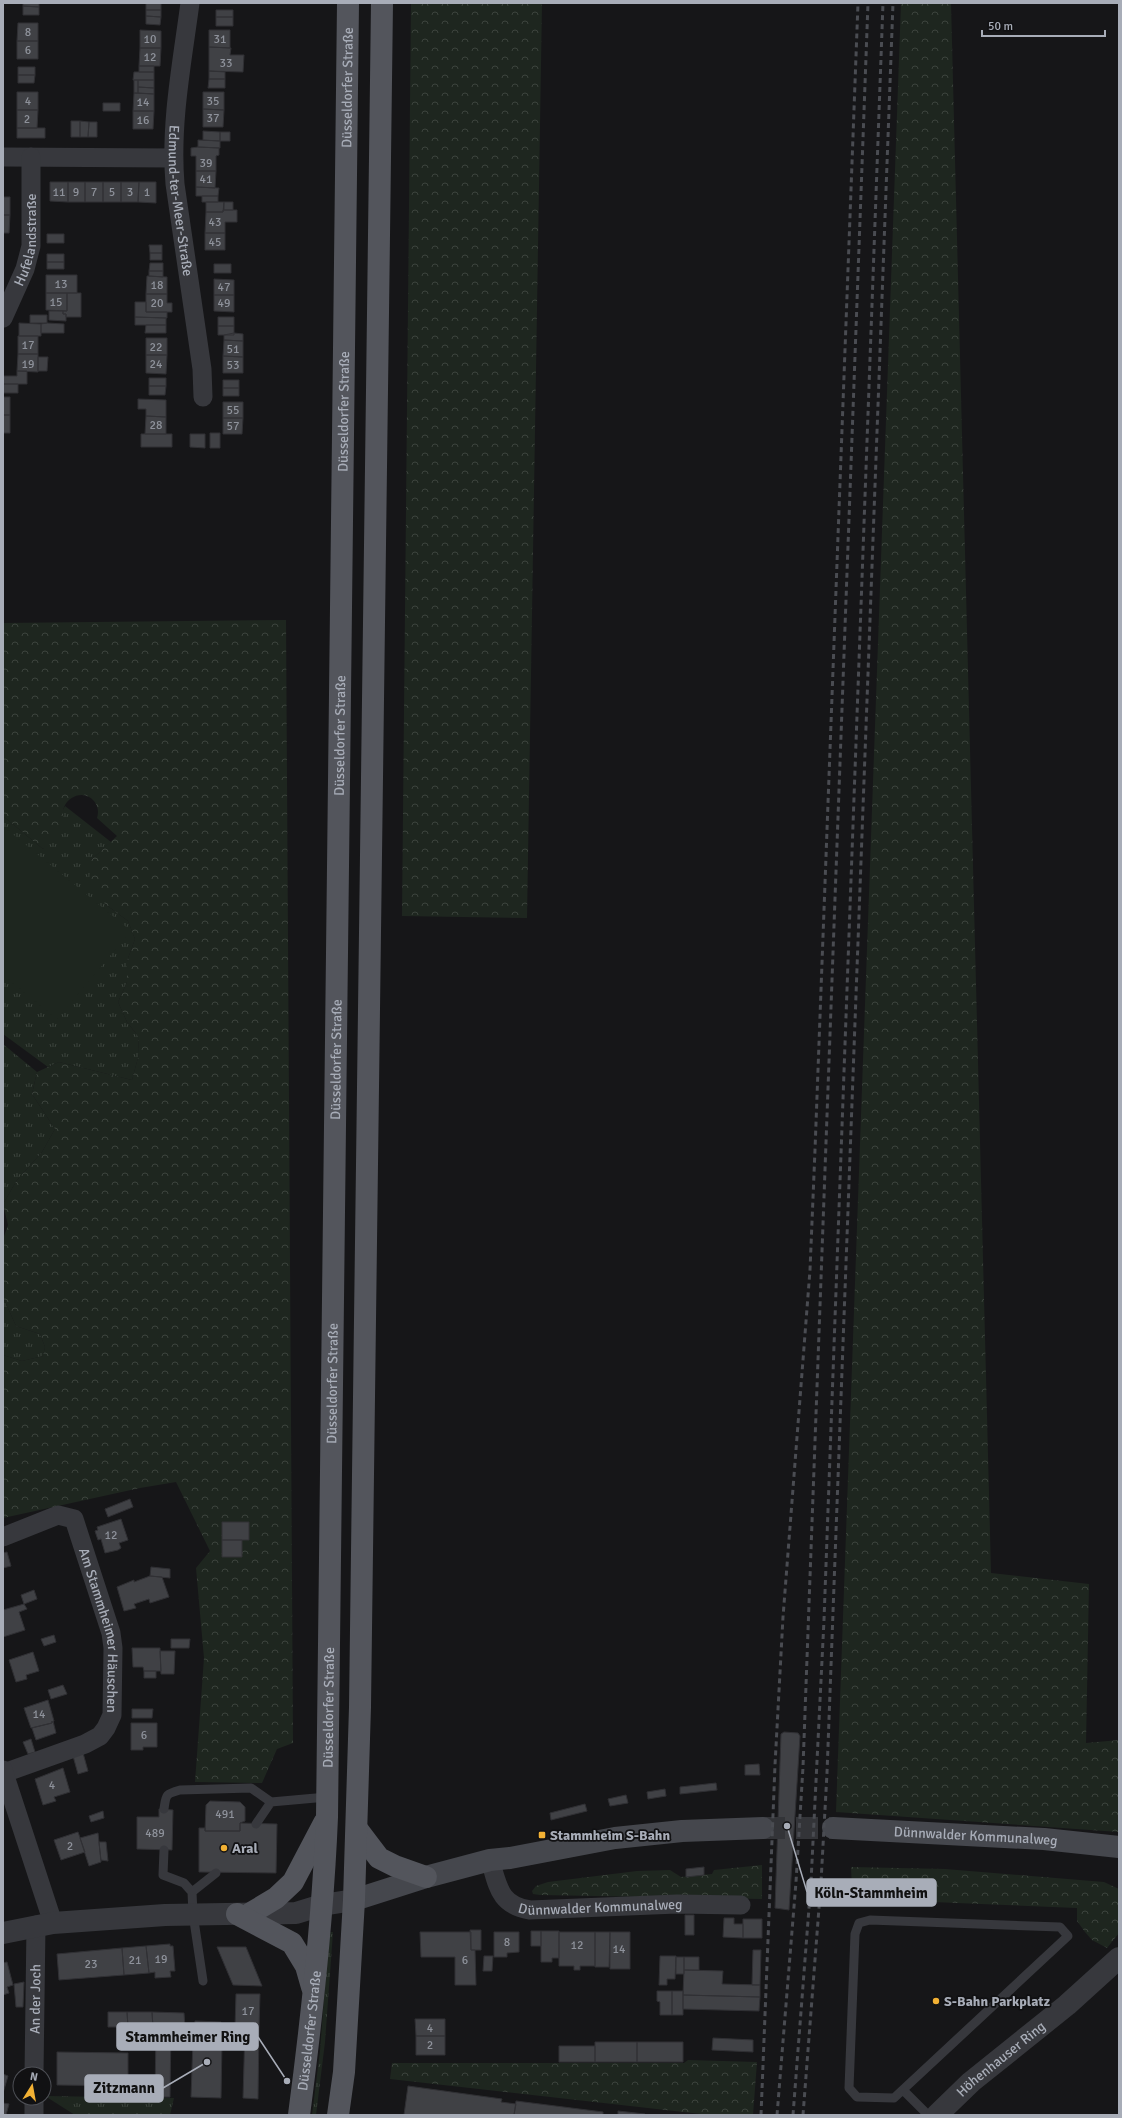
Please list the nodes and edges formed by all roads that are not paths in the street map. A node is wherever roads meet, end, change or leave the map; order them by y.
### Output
1 (190, 3) edge
2 (348, 3) edge
3 (382, 3) edge
4 (3, 157) edge
5 (31, 158) junction
6 (173, 158) junction
7 (3, 318) edge
8 (203, 397) dead end
9 (3, 1537) edge
10 (4, 1771) edge
11 (271, 1802) junction
12 (8, 1806) edge
13 (327, 1807) junction
14 (164, 1809) dead end
15 (256, 1824) dead end
16 (763, 1828) tunnel mouth
17 (833, 1828) tunnel mouth
18 (357, 1829) junction
19 (1119, 1847) edge
20 (164, 1850) dead end
21 (490, 1860) junction
22 (216, 1872) dead end
23 (426, 1877) junction
24 (192, 1892) junction
25 (354, 1900) junction
26 (322, 1905) junction
27 (741, 1905) dead end
28 (193, 1914) junction
29 (244, 1914) junction
30 (45, 1924) junction
31 (3, 1933) edge
32 (1119, 1958) edge
33 (1119, 1973) edge
34 (203, 1981) dead end
35 (314, 1998) junction
36 (1067, 2004) junction
37 (35, 2066) edge
38 (903, 2090) junction
39 (299, 2115) edge
40 (338, 2115) edge
41 (928, 2115) edge
42 (937, 2115) edge

1 - 6 street, Edmund-ter-Meer-Straße
2 - 13 main road, Düsseldorfer Straße
3 - 18 main road
4 - 5 street
5 - 6 street
5 - 7 street, Hufelandstraße
6 - 8 street, Edmund-ter-Meer-Straße
9 - 10 street, Am Stammheimer Häuschen
10 - 12 street, Am Stammheimer Häuschen
11 - 13 lane
11 - 14 lane
11 - 15 lane
12 - 30 street, Am Stammheimer Häuschen
13 - 26 main road, Düsseldorfer Straße
13 - 29 main road
16 - 21 main road
17 - 19 main road, Dünnwalder Kommunalweg
18 - 23 main road
18 - 25 main road
20 - 24 lane
21 - 23 main road
21 - 27 street, Dünnwalder Kommunalweg
22 - 24 lane
23 - 25 main road
24 - 28 lane
25 - 26 street
25 - 40 main road
26 - 29 street
26 - 35 main road, Düsseldorfer Straße
28 - 29 street
28 - 30 street
28 - 34 lane
29 - 35 main road
30 - 31 street
30 - 37 street, An der Joch
32 - 36 street, Höhenhauser Ring
33 - 36 street, Höhenhauser Ring
35 - 39 main road, Düsseldorfer Straße
36 - 42 street, Höhenhauser Ring
38 - 38 lane
38 - 41 lane

